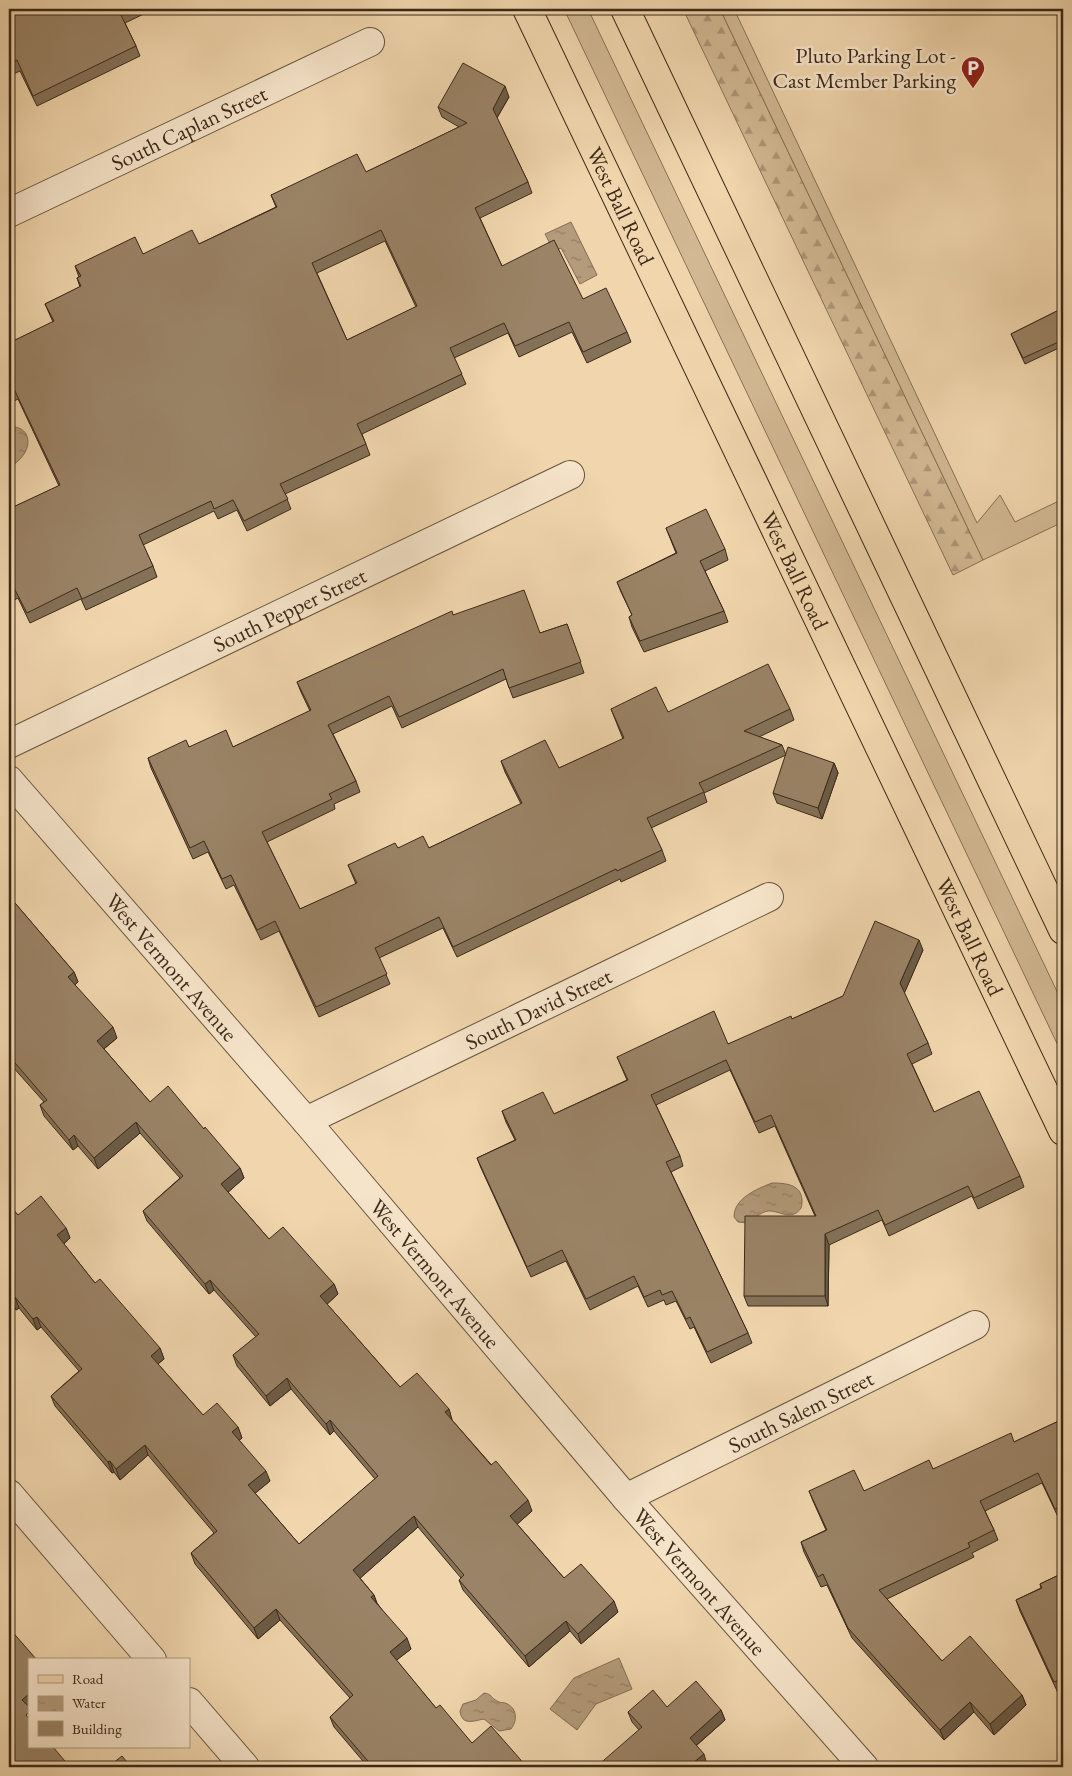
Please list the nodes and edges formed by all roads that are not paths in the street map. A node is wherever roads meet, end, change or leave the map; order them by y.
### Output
1 (527, 9) edge
2 (625, 9) edge
3 (370, 42) dead end
4 (9, 213) edge
5 (570, 475) dead end
6 (9, 744) edge
7 (9, 780) edge
8 (769, 897) dead end
9 (1063, 930) edge
10 (306, 1121) junction
11 (1063, 1131) edge
12 (975, 1326) dead end
13 (9, 1494) edge
14 (626, 1498) junction
15 (150, 1658) edge
16 (190, 1703) edge
17 (245, 1767) edge
18 (864, 1767) edge

1 - 11 main road, West Ball Road
2 - 9 main road
3 - 4 street, South Caplan Street
5 - 6 street, South Pepper Street
7 - 10 street, West Vermont Avenue
8 - 10 street, South David Street
10 - 14 street, West Vermont Avenue
12 - 14 street, South Salem Street
13 - 15 street
14 - 18 street, West Vermont Avenue
16 - 17 street

